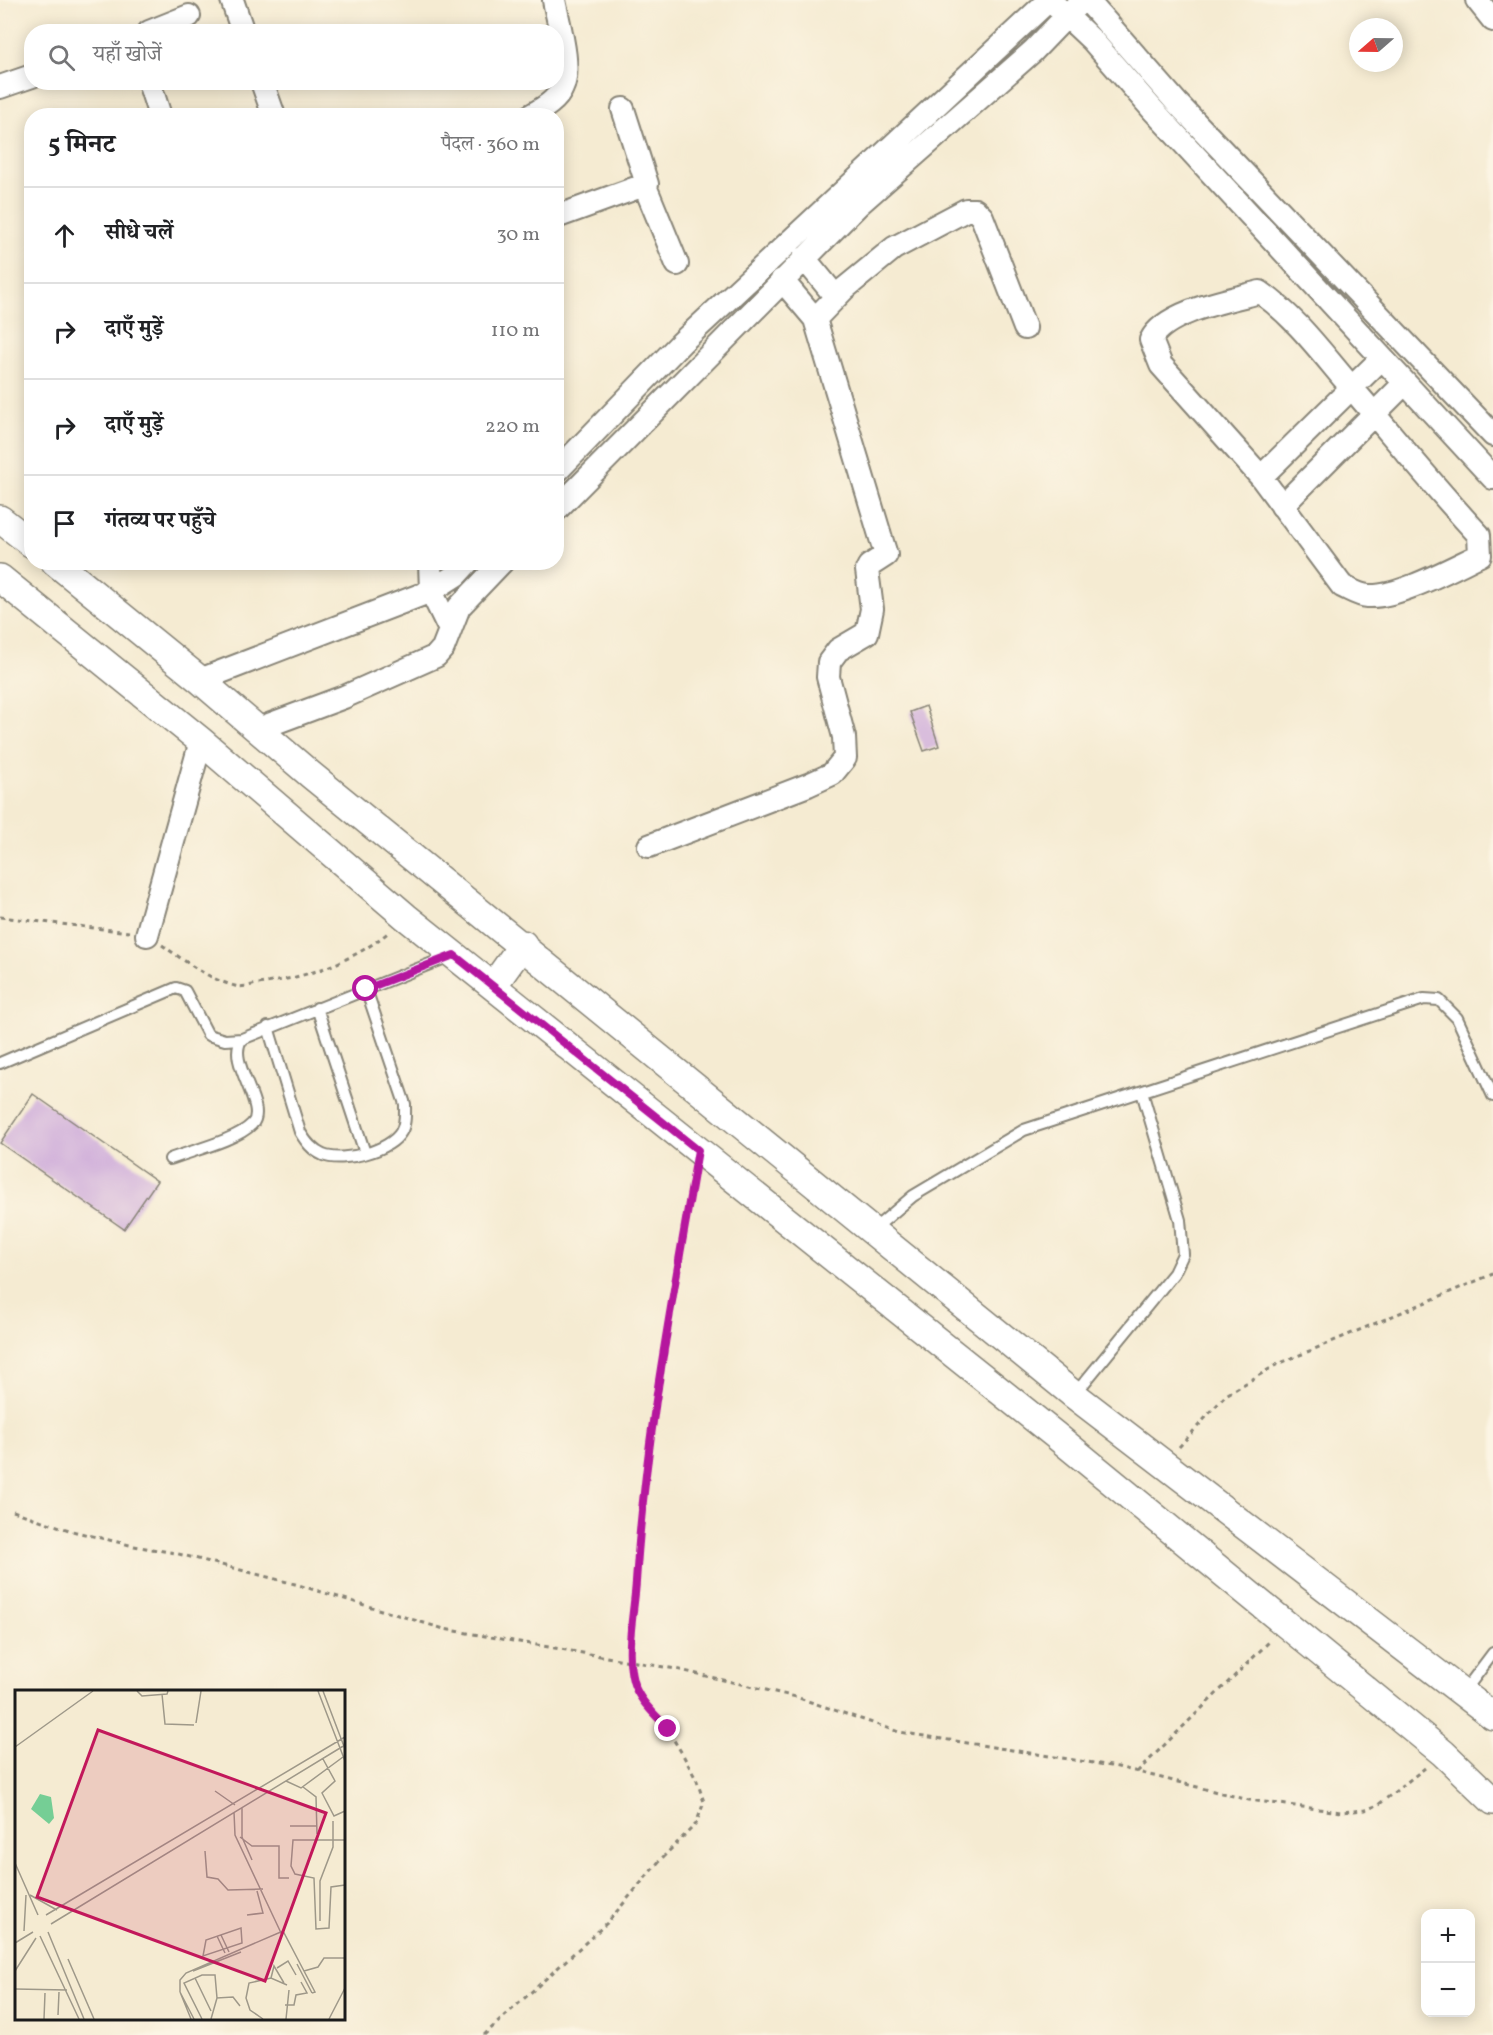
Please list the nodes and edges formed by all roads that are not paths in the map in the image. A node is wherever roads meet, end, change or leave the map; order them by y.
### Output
1 (232, 0) edge
2 (554, 0) edge
3 (1050, 0) edge
4 (1087, 0) edge
5 (1477, 0) edge
6 (1074, 8) edge
7 (189, 16) dead end
8 (1493, 20) edge
9 (169, 24) edge
10 (240, 24) edge
11 (558, 24) edge
12 (564, 58) edge
13 (24, 79) edge
14 (564, 79) edge
15 (0, 87) edge
16 (152, 90) edge
17 (265, 90) edge
18 (561, 90) edge
19 (157, 108) edge
20 (271, 108) edge
21 (544, 108) edge
22 (623, 109) dead end
23 (645, 186) junction
24 (564, 214) edge
25 (821, 226) junction
26 (804, 258) junction
27 (678, 264) dead end
28 (782, 280) junction
29 (836, 297) junction
30 (816, 319) junction
31 (1025, 328) dead end
32 (1382, 358) junction
33 (1405, 383) junction
34 (1352, 387) junction
35 (1375, 414) junction
36 (1493, 435) edge
37 (564, 464) edge
38 (1261, 477) junction
39 (1493, 478) edge
40 (564, 502) edge
41 (1282, 506) junction
42 (0, 519) edge
43 (24, 538) edge
44 (64, 570) edge
45 (430, 570) edge
46 (461, 570) edge
47 (494, 570) edge
48 (0, 578) edge
49 (430, 591) junction
50 (450, 630) junction
51 (201, 680) junction
52 (258, 729) junction
53 (201, 741) junction
54 (649, 846) dead end
55 (147, 934) road end
56 (523, 944) junction
57 (454, 955) junction
58 (493, 986) junction
59 (366, 989) junction
60 (317, 1008) junction
61 (268, 1027) junction
62 (242, 1040) junction
63 (0, 1063) edge
64 (1142, 1092) junction
65 (1493, 1096) edge
66 (365, 1153) junction
67 (170, 1160) dead end
68 (872, 1230) junction
69 (1074, 1395) junction
70 (1493, 1653) edge
71 (1462, 1693) junction
72 (1493, 1716) edge
73 (1493, 1800) edge

1 - 10 street
2 - 11 street
3 - 6 street
3 - 25 street
4 - 36 street
5 - 8 street
6 - 25 street
6 - 32 street
7 - 9 street
12 - 14 street
13 - 15 street
16 - 19 street
17 - 20 street
18 - 21 street
22 - 23 street
23 - 24 street
23 - 27 street
25 - 26 street
25 - 37 street
26 - 28 street
26 - 29 street
28 - 30 street
28 - 40 street
29 - 30 street
29 - 31 street
30 - 54 street
32 - 33 street
32 - 34 street
33 - 35 street
33 - 39 street
34 - 35 street
34 - 38 street
34 - 38 street
35 - 41 street
35 - 41 street
38 - 41 street
42 - 43 street
44 - 51 street
45 - 49 street
46 - 49 street
47 - 50 street
48 - 53 street
49 - 50 street
49 - 51 street
50 - 52 street
51 - 52 street
52 - 56 street
53 - 55 street
53 - 57 street
56 - 58 street
56 - 68 street
57 - 58 street
57 - 59 lane
58 - 73 street
59 - 60 lane
59 - 66 lane
60 - 61 lane
60 - 66 lane
61 - 62 lane
61 - 66 lane
62 - 63 lane
62 - 67 lane
64 - 65 lane
64 - 68 lane
64 - 69 lane
68 - 69 street
69 - 71 street
70 - 71 lane
71 - 72 street

